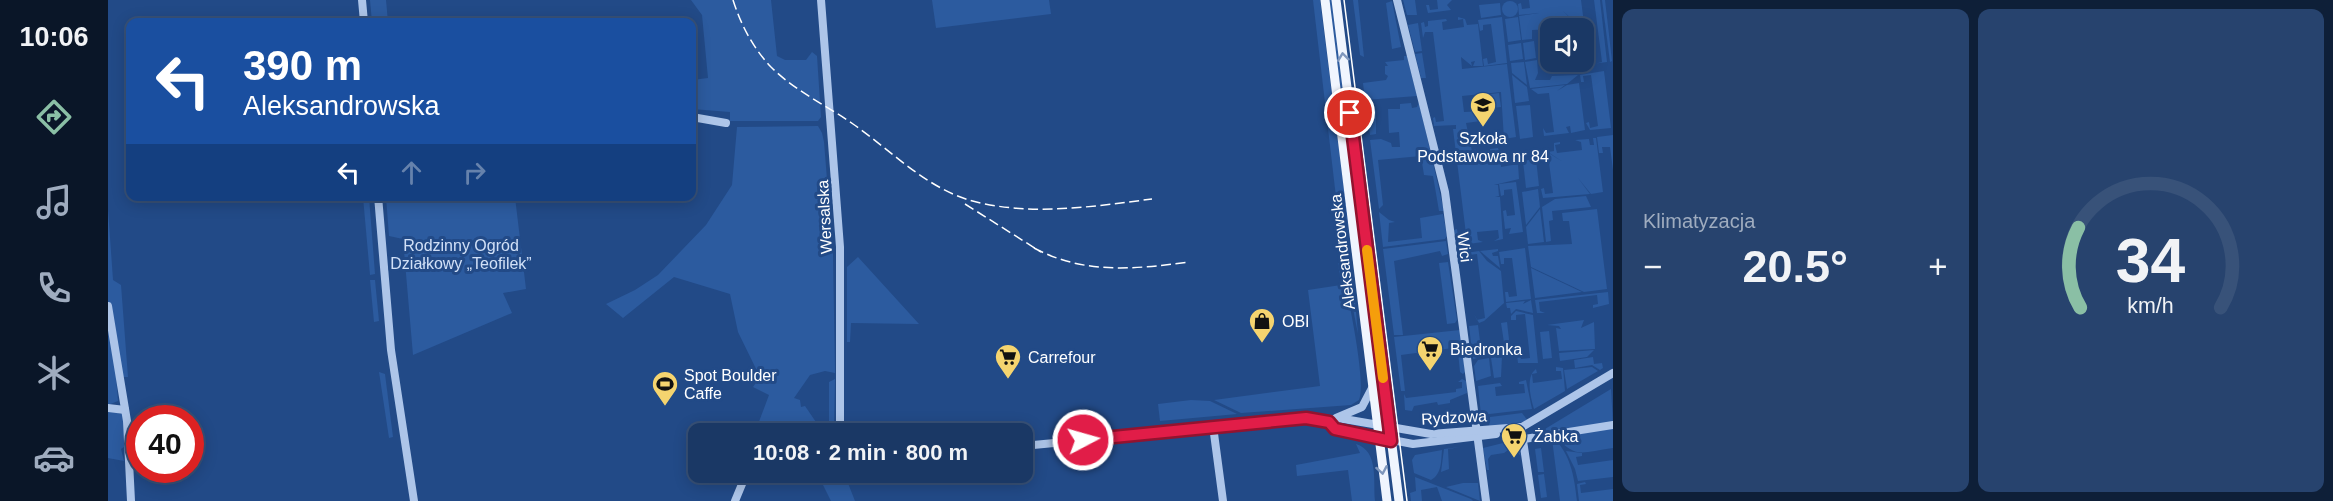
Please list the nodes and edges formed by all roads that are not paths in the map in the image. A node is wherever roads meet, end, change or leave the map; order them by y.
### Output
1 (362, 0) edge
2 (822, 0) edge
3 (1325, 0) edge
4 (1336, 0) edge
5 (1397, 0) edge
6 (364, 18) edge
7 (696, 118) edge
8 (726, 123) dead end
9 (378, 201) edge
10 (108, 306) edge
11 (1613, 373) edge
12 (1372, 388) junction
13 (108, 408) edge
14 (125, 410) junction
15 (1332, 420) junction
16 (840, 423) edge
17 (1376, 425) junction
18 (1613, 425) edge
19 (1213, 426) junction
20 (1521, 427) junction
21 (1390, 428) junction
22 (1476, 434) junction
23 (1378, 439) junction
24 (1524, 439) junction
25 (1391, 441) junction
26 (1033, 445) edge
27 (742, 483) edge
28 (130, 501) edge
29 (414, 501) edge
30 (735, 501) edge
31 (1223, 501) edge
32 (1387, 501) edge
33 (1399, 501) edge
34 (1486, 501) edge
35 (1532, 501) edge

1 - 6 street
2 - 16 street, Wersalska
3 - 12 main road, Aleksandrowska
21 -> 4 main road, Aleksandrowska
5 - 22 street, Wici
7 - 8 street
9 - 29 street
10 - 14 street
11 - 20 street, Rydzowa
12 - 15 street
12 - 17 main road, Aleksandrowska
13 - 14 street
14 - 28 street
15 - 17 street, Rydzowa
15 - 19 street, Rydzowa
15 - 23 street, Rydzowa
17 - 21 street, Rydzowa
17 - 23 main road, Aleksandrowska
18 - 24 street
19 - 26 street, Rydzowa
19 - 31 street
20 - 22 street, Rydzowa
20 - 24 street
21 - 22 street, Rydzowa
21 - 25 main road, Aleksandrowska
22 - 25 street, Rydzowa
22 - 34 street, Wici
23 - 25 street, Rydzowa
23 -> 32 main road, Aleksandrowska
24 - 35 street
25 - 33 main road, Aleksandrowska
27 - 30 street

